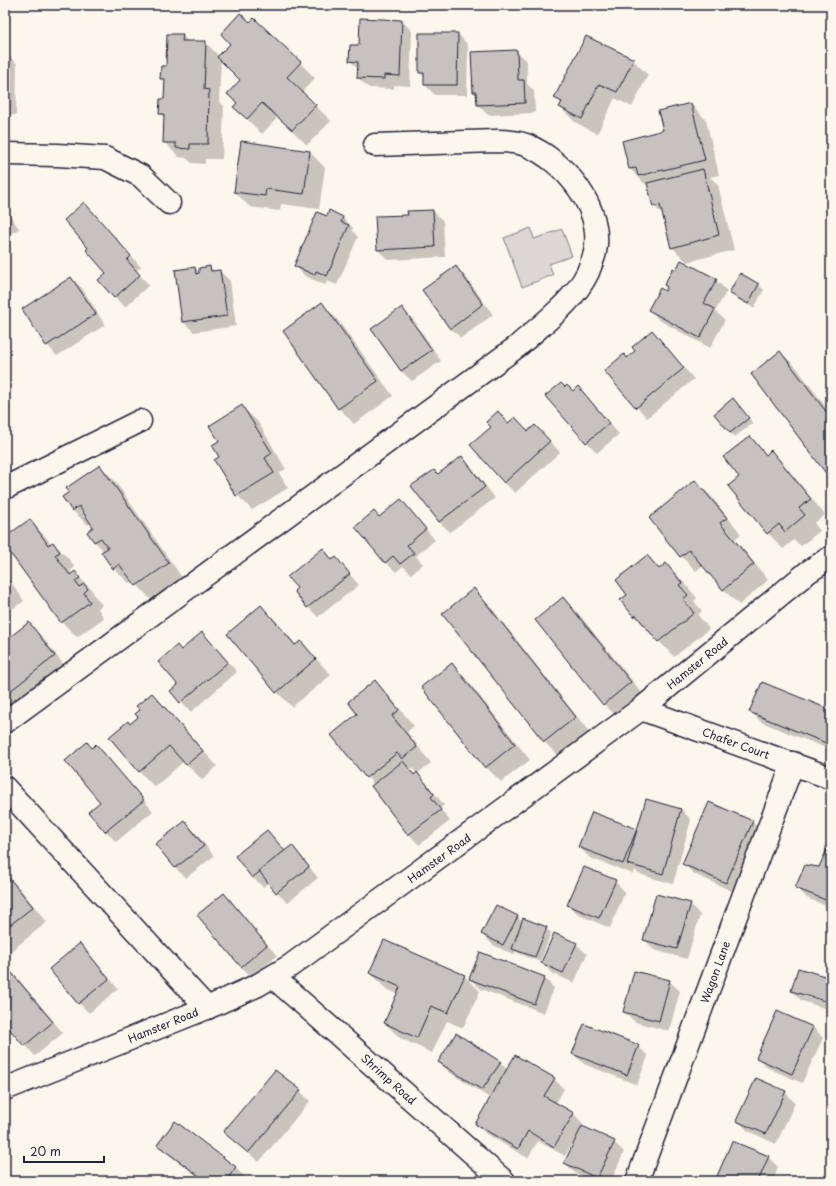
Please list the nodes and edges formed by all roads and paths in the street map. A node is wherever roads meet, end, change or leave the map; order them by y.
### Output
1 (375, 145) dead end
2 (5, 154) edge
3 (169, 204) dead end
4 (140, 421) dead end
5 (5, 488) edge
6 (831, 556) edge
7 (641, 709) junction
8 (5, 722) edge
9 (793, 763) junction
10 (831, 778) edge
11 (5, 788) edge
12 (273, 977) junction
13 (207, 1008) junction
14 (5, 1089) edge
15 (504, 1181) edge
16 (637, 1181) edge

1 - 8 street
2 - 3 street
4 - 5 street
6 - 7 street, Hamster Road
7 - 9 street, Chafer Court
7 - 12 street, Hamster Road
9 - 10 street, Chafer Court
9 - 16 street, Wagon Lane
11 - 13 street
12 - 13 street, Hamster Road
12 - 15 street, Shrimp Road
13 - 14 street, Hamster Road

